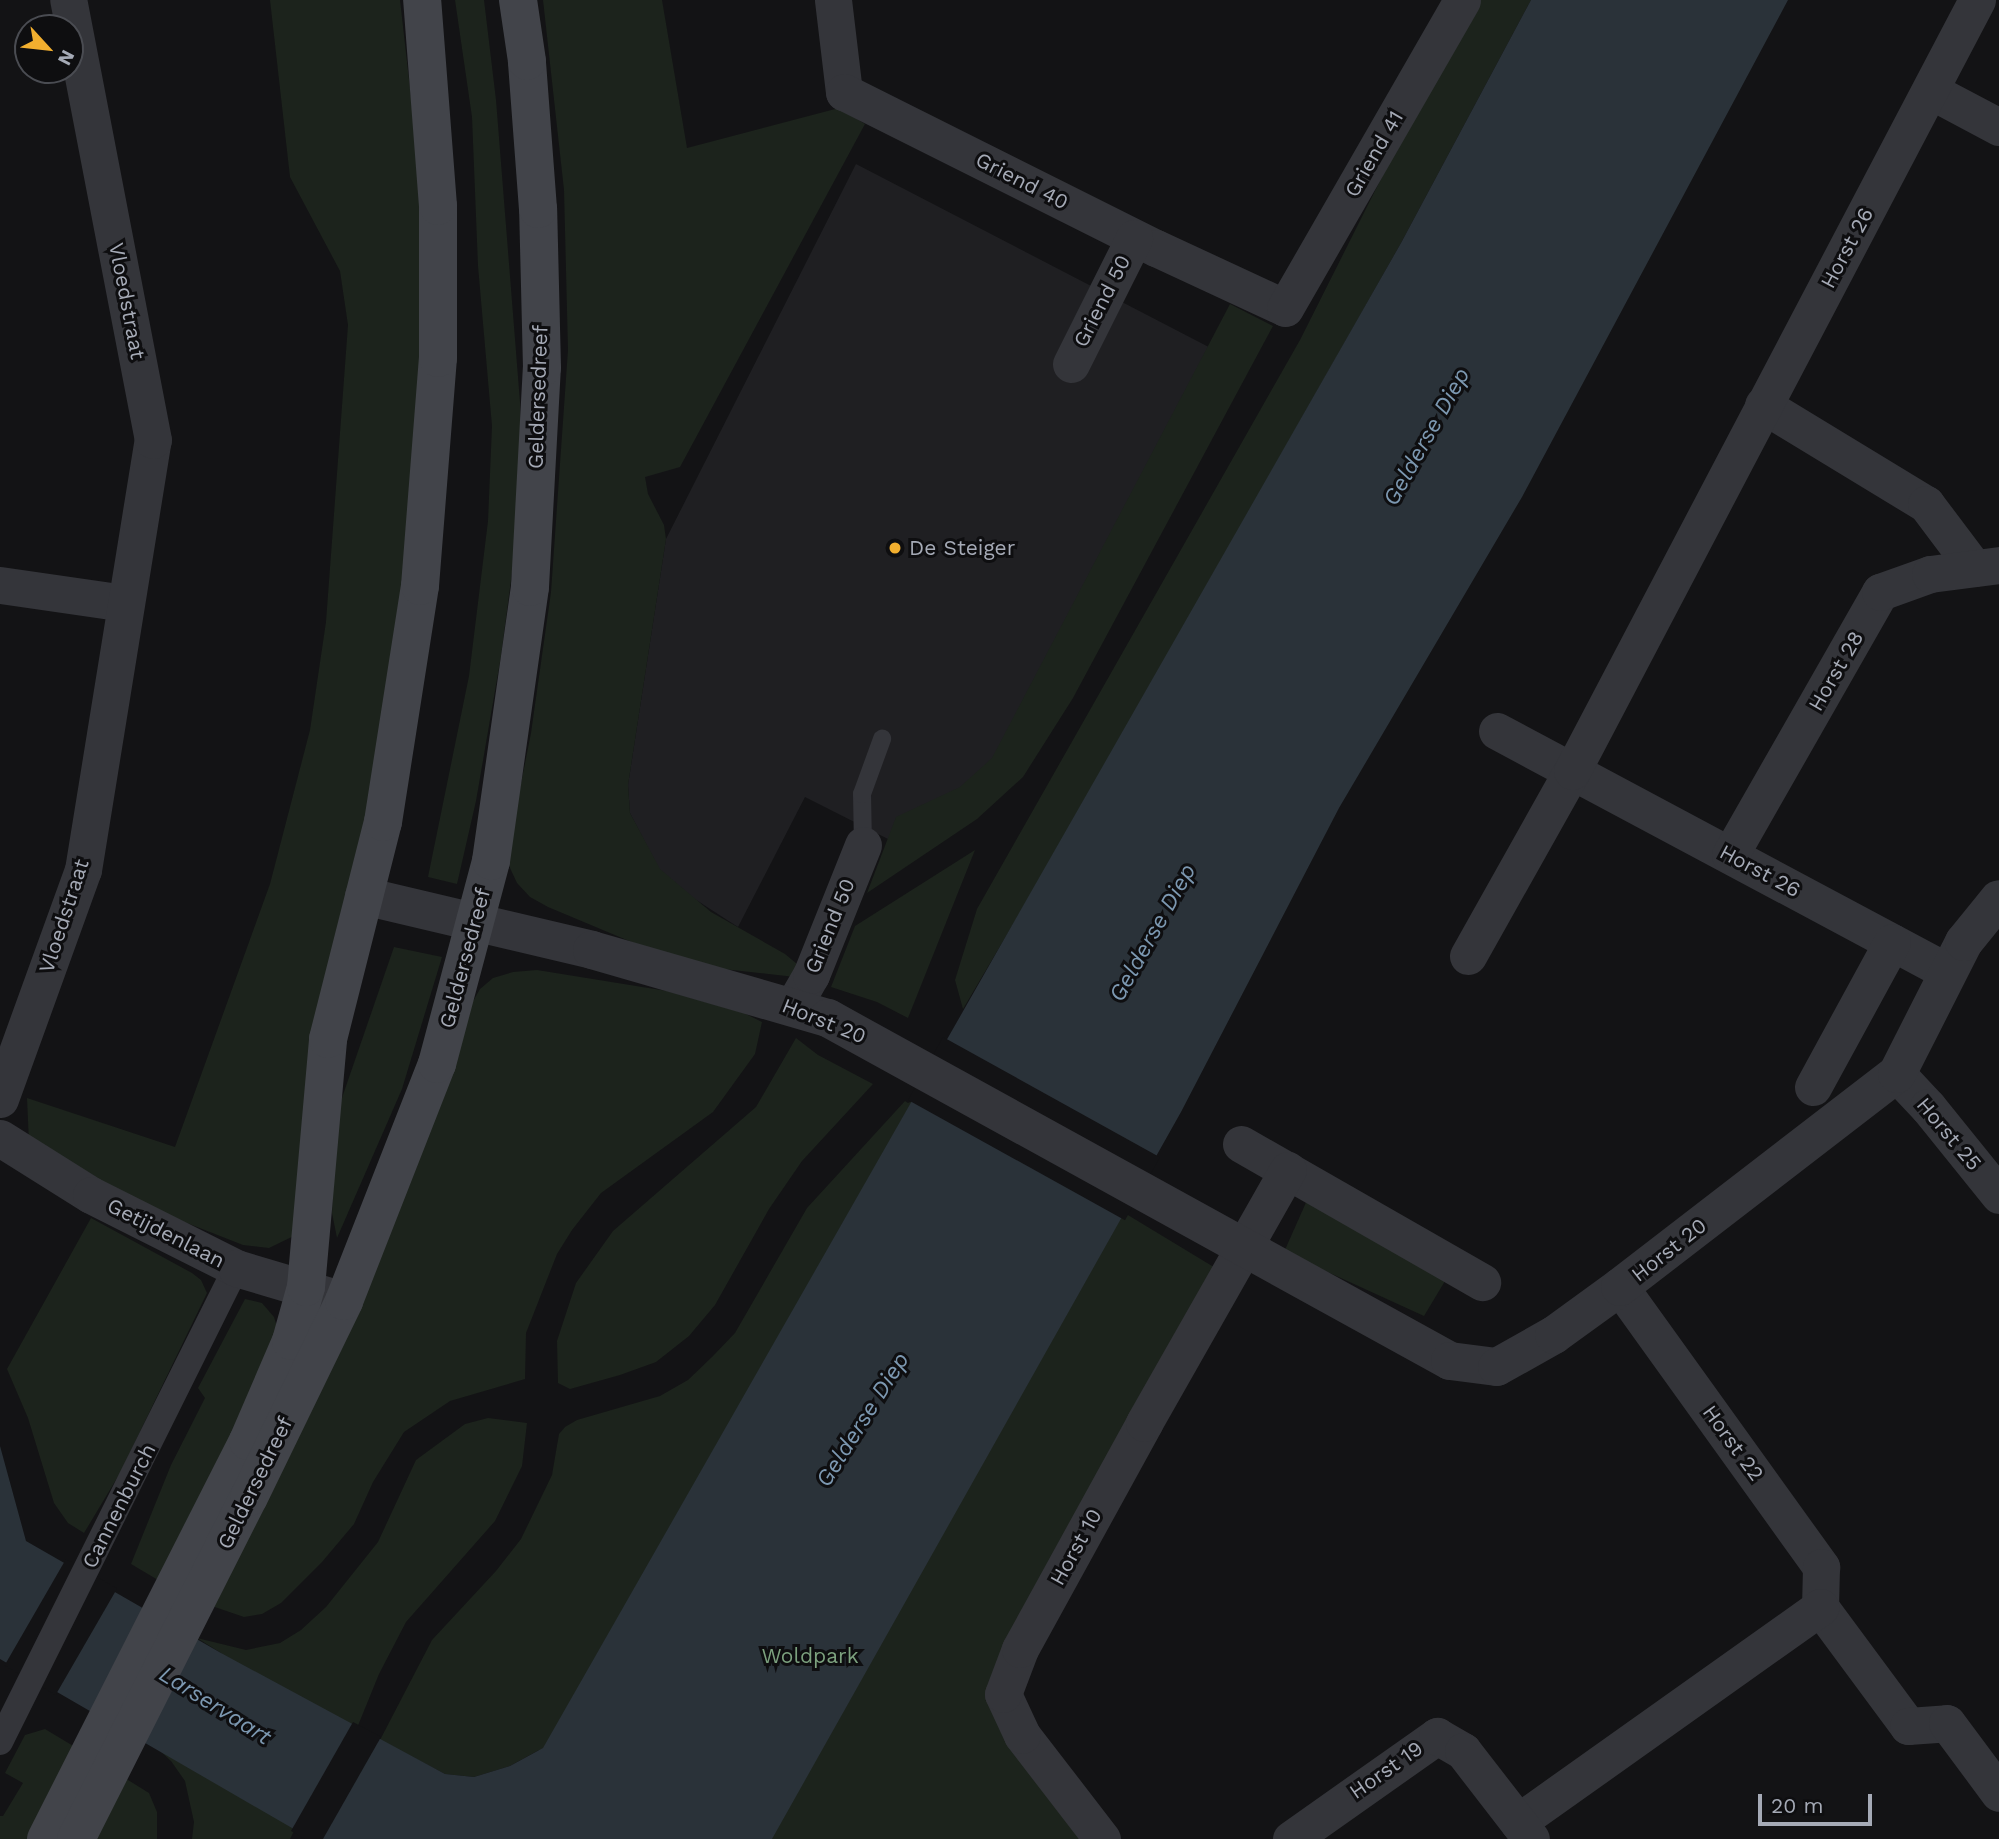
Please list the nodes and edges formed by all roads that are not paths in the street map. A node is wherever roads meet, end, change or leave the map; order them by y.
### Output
1 (68, 0) edge
2 (422, 0) edge
3 (518, 0) edge
4 (833, 0) edge
5 (1978, 0) edge
6 (1455, 3) edge
7 (1931, 91) junction
8 (1999, 127) edge
9 (1134, 238) junction
10 (1285, 307) joint
11 (1070, 364) dead end
12 (1763, 405) junction
13 (1986, 567) edge
14 (0, 585) edge
15 (125, 603) junction
16 (1497, 731) dead end
17 (882, 739) dead end
18 (1572, 771) junction
19 (863, 845) joint
20 (1730, 855) junction
21 (364, 896) junction
22 (1999, 899) edge
23 (474, 923) junction
24 (1892, 942) junction
25 (1468, 956) dead end
26 (1948, 972) junction
27 (793, 1006) junction
28 (1897, 1074) junction
29 (1813, 1087) dead end
30 (0, 1099) edge
31 (0, 1138) edge
32 (1241, 1144) dead end
33 (1288, 1170) junction
34 (1999, 1195) edge
35 (1242, 1250) junction
36 (236, 1268) junction
37 (1482, 1282) dead end
38 (306, 1287) junction
39 (1620, 1287) junction
40 (344, 1301) junction
41 (199, 1567) junction
42 (1820, 1607) junction
43 (2, 1738) edge
44 (90, 1783) junction
45 (1999, 1793) edge
46 (1524, 1830) edge
47 (46, 1839) edge
48 (76, 1839) edge
49 (1102, 1839) edge
50 (1291, 1839) edge

1 - 15 street, Vloedstraat
2 - 21 main road, Geldersedreef
3 - 23 main road, Geldersedreef
4 - 9 street, Griend 40
5 - 7 street, Horst 26
6 - 10 street, Griend 41
7 - 8 street
7 - 12 street, Horst 26
9 - 10 street, Griend 40
9 - 11 street, Griend 50
12 - 13 street
12 - 18 street, Horst 26
13 - 20 street, Horst 28
14 - 15 street
15 - 30 street, Vloedstraat
16 - 18 street, Horst 26
17 - 19 lane
18 - 20 street, Horst 26
18 - 25 street, Horst 26
19 - 27 street, Griend 50
20 - 24 street, Horst 26
21 - 23 street, Horst 20
21 - 38 main road, Geldersedreef
22 - 26 street, Horst 20
23 - 27 street, Horst 20
23 - 40 main road, Geldersedreef
24 - 26 street, Horst 26
24 - 29 street
26 - 28 street, Horst 20
27 - 35 street, Horst 20
28 - 34 street, Horst 25
28 - 39 street, Horst 20
31 - 36 street, Getijdenlaan
32 - 33 street
33 - 35 street
33 - 37 street
35 - 39 street, Horst 20
35 - 49 street, Horst 10
36 - 38 street, Getijdenlaan
36 - 43 street, Cannenburch
38 - 40 street, Getijdenlaan
38 - 41 main road, Geldersedreef
39 - 42 street, Horst 22
40 - 41 main road, Geldersedreef
41 - 44 main road, Geldersedreef
42 - 45 street
42 - 46 street
44 - 47 main road, Geldersedreef
44 - 48 main road, Geldersedreef
46 - 50 street, Horst 19

